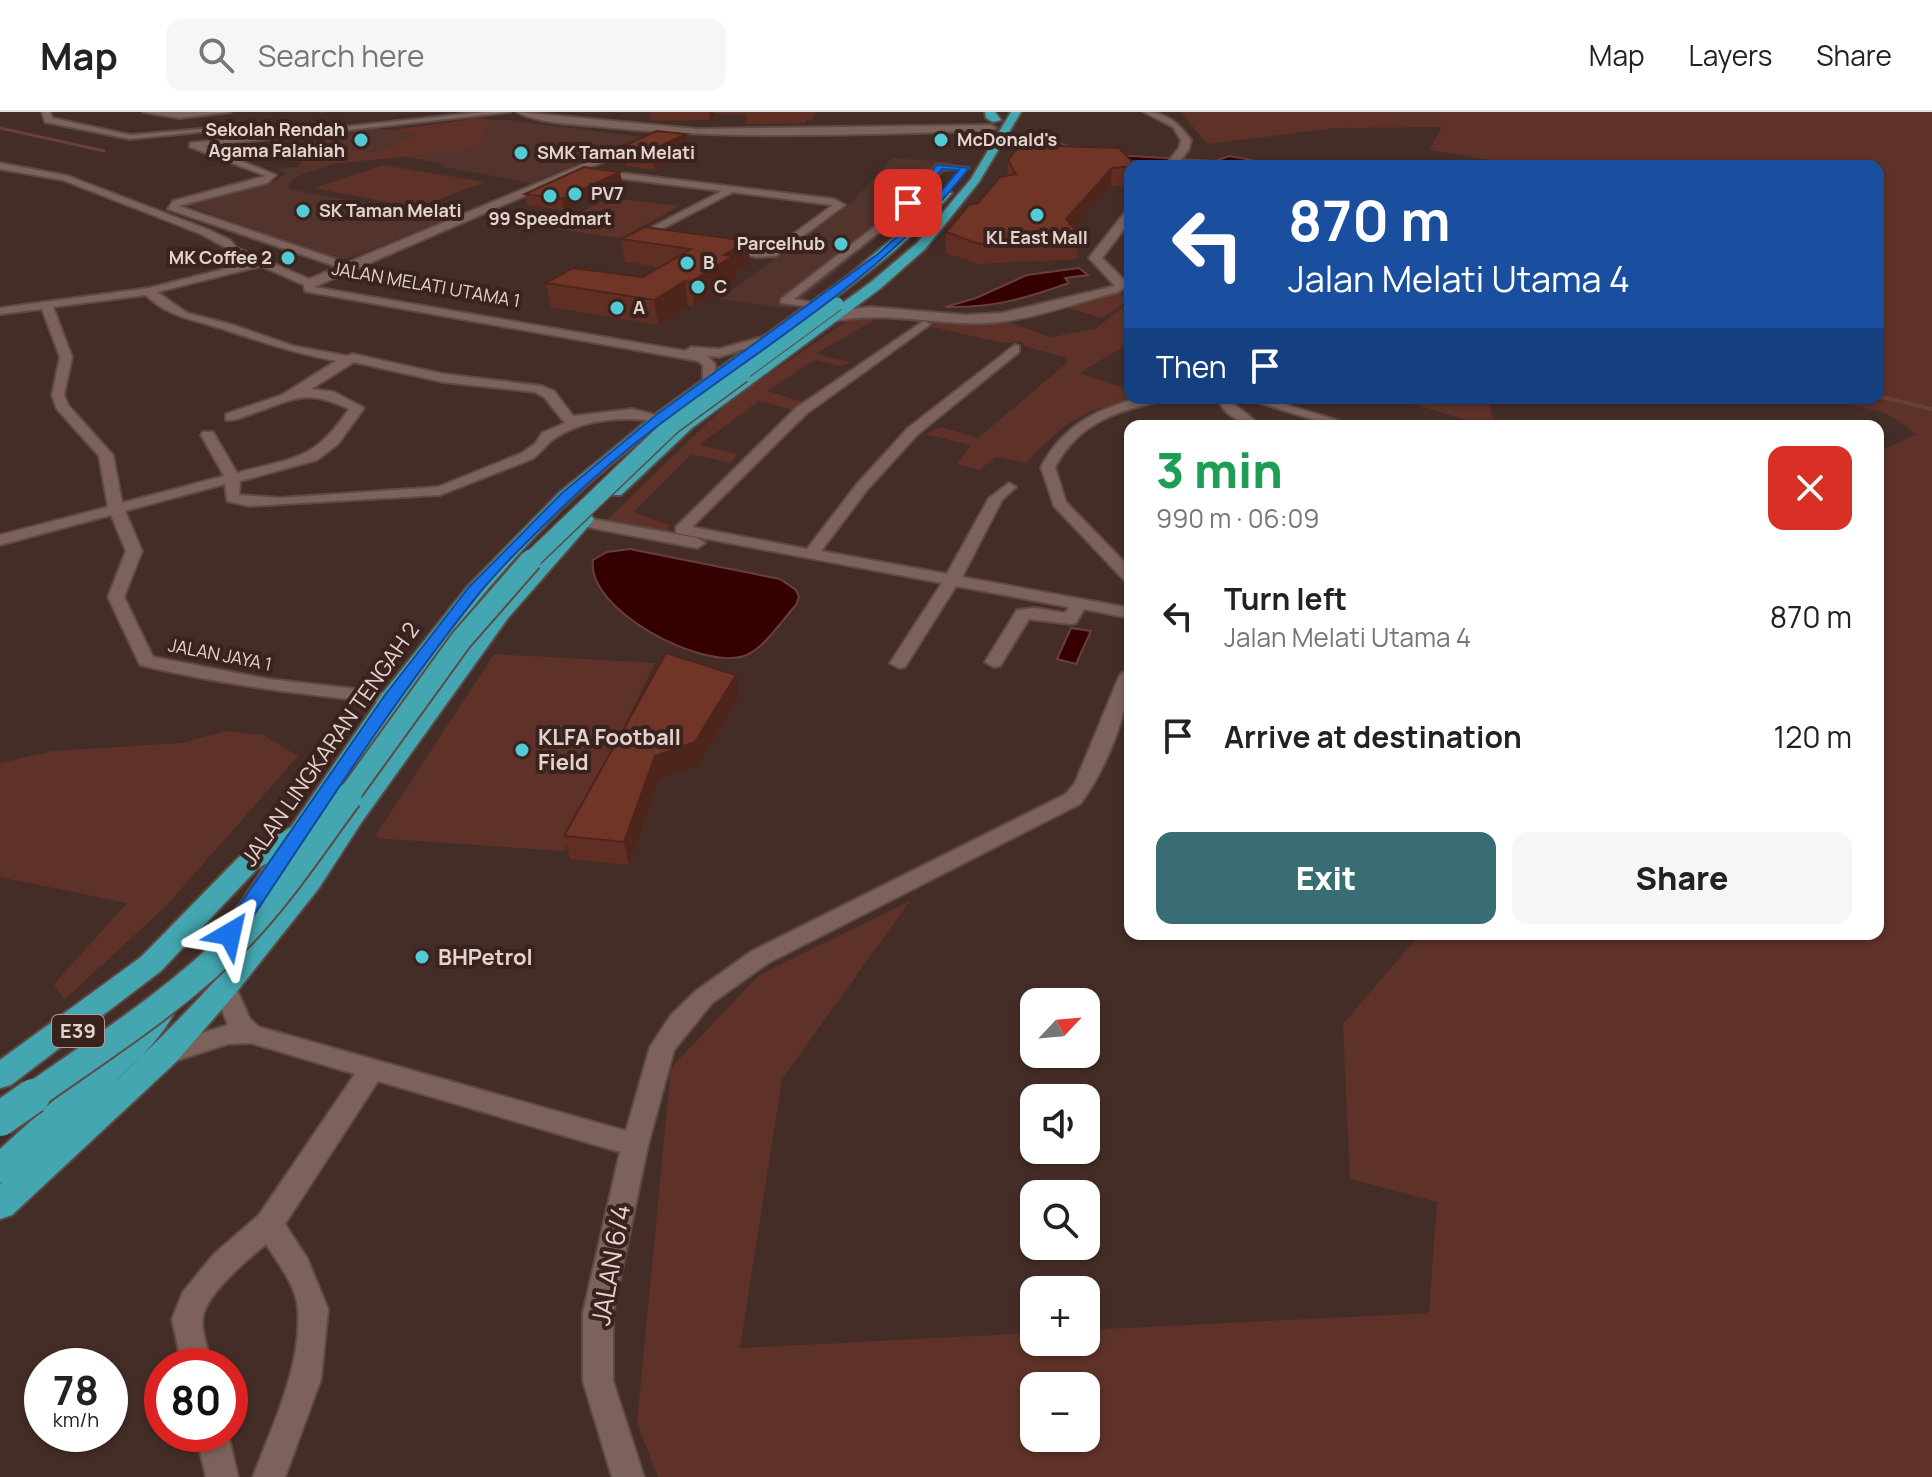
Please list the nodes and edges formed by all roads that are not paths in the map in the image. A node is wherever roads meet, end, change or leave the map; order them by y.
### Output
1 (46, 112) edge
2 (147, 112) edge
3 (227, 112) edge
4 (450, 112) edge
5 (506, 112) edge
6 (514, 112) edge
7 (522, 112) edge
8 (1016, 112) edge
9 (1149, 112) edge
10 (433, 117) dead end
11 (995, 118) edge
12 (1022, 124) dead end
13 (218, 129) dead end
14 (665, 132) junction
15 (983, 141) dead end
16 (1175, 160) edge
17 (968, 164) joint
18 (0, 166) edge
19 (576, 170) junction
20 (727, 191) junction
21 (945, 218) junction
22 (1124, 221) edge
23 (906, 260) junction
24 (260, 263) junction
25 (348, 267) junction
26 (309, 283) junction
27 (876, 285) junction
28 (1124, 288) edge
29 (149, 291) junction
30 (46, 304) junction
31 (828, 309) junction
32 (0, 311) edge
33 (910, 312) junction
34 (924, 324) dead end
35 (769, 339) junction
36 (1015, 349) dead end
37 (348, 360) junction
38 (709, 381) junction
39 (299, 391) junction
40 (1131, 404) edge
41 (1226, 404) edge
42 (1271, 404) edge
43 (231, 417) dead end
44 (660, 418) junction
45 (1247, 420) edge
46 (1328, 420) edge
47 (581, 421) junction
48 (208, 435) dead end
49 (233, 479) junction
50 (1009, 487) dead end
51 (116, 509) junction
52 (582, 522) junction
53 (0, 540) edge
54 (811, 554) junction
55 (858, 563) junction
56 (1124, 571) edge
57 (952, 580) junction
58 (1079, 604) junction
59 (1124, 612) edge
60 (994, 662) dead end
61 (899, 663) dead end
62 (1124, 687) edge
63 (391, 698) junction
64 (300, 832) junction
65 (151, 964) junction
66 (225, 987) junction
67 (251, 1034) junction
68 (166, 1054) junction
69 (373, 1068) junction
70 (0, 1076) edge
71 (0, 1092) edge
72 (0, 1119) edge
73 (635, 1145) junction
74 (0, 1169) edge
75 (0, 1205) edge
76 (269, 1224) junction
77 (193, 1348) edge
78 (216, 1452) edge
79 (222, 1477) edge
80 (269, 1477) edge
81 (628, 1477) edge

1 - 13 street
2 - 3 street
4 - 10 street
5 - 25 street
6 - 7 street
7 - 14 street
8 - 21 highway, JALAN LINGKARAN TENGAH 2
9 - 16 street
11 - 14 street
11 - 15 highway
12 - 23 highway
14 - 19 street
17 - 31 highway, JALAN LINGKARAN TENGAH 2
17 - 31 street
18 - 24 street
19 - 20 street
19 - 25 street
20 - 20 street
21 - 23 highway, JALAN LINGKARAN TENGAH 2
21 - 31 highway, E39
22 - 28 street
23 - 27 highway, JALAN LINGKARAN TENGAH 2
24 - 26 street
24 - 29 street
25 - 26 street
26 - 35 street, JALAN MELATI UTAMA 1
26 - 38 street, JALAN MELATI UTAMA 1
27 - 31 highway, JALAN LINGKARAN TENGAH 2
27 - 33 street
28 - 33 street
29 - 30 street
29 - 37 street
30 - 32 street
30 - 51 street, JALAN JAYA 1
31 - 33 street
31 - 35 highway, JALAN LINGKARAN TENGAH 2
31 - 52 highway, JALAN LINGKARAN TENGAH 2
31 - 72 highway, E39, bridge
34 - 54 street
35 - 38 highway, JALAN LINGKARAN TENGAH 2
36 - 54 street
37 - 39 street
37 - 47 street
38 - 44 highway, JALAN LINGKARAN TENGAH 2
39 - 43 street
39 - 49 street
40 - 56 street
41 - 45 street
42 - 46 street
44 - 47 street
44 - 63 highway, JALAN LINGKARAN TENGAH 2
47 - 49 street
48 - 49 street
49 - 51 street
50 - 57 street
51 - 53 street
51 - 63 street, JALAN JAYA 1
52 - 55 street
52 - 66 highway, JALAN LINGKARAN TENGAH 2
54 - 55 street
55 - 57 street
57 - 58 street
57 - 61 street
58 - 59 street
58 - 60 street
62 - 73 street, JALAN 6/4
63 - 64 highway, JALAN LINGKARAN TENGAH 2
64 - 65 highway
64 - 74 highway, JALAN LINGKARAN TENGAH 2
65 - 70 highway
65 - 71 highway, E39
66 - 67 street
66 - 68 highway, JALAN LINGKARAN TENGAH 2
67 - 68 street
67 - 69 street
68 - 75 highway, JALAN LINGKARAN TENGAH 2
69 - 73 street
69 - 76 street
73 - 81 street, JALAN 6/4
76 - 77 street
76 - 80 street
78 - 79 street

